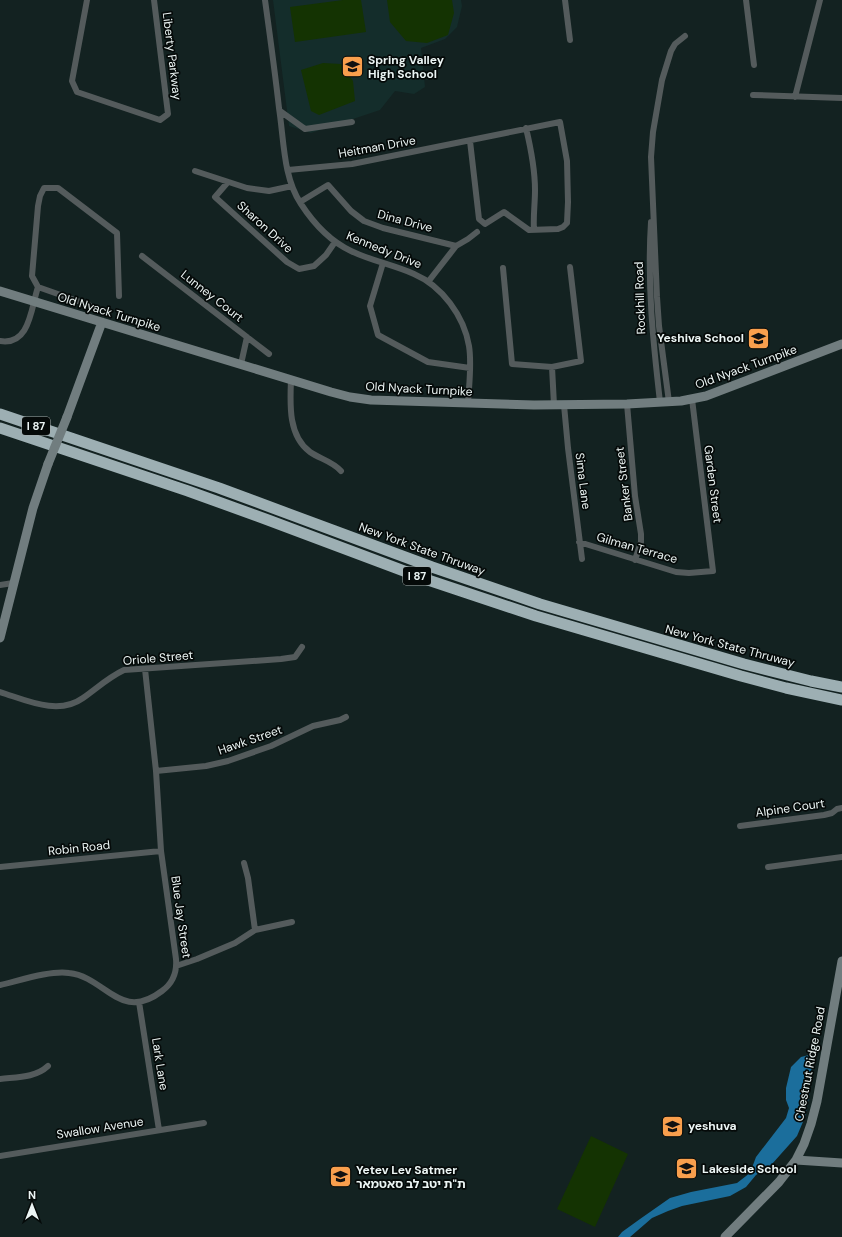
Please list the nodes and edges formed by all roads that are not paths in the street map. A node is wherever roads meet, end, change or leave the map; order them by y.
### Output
1 (87, 0) edge
2 (154, 0) edge
3 (265, 0) edge
4 (565, 0) edge
5 (746, 0) edge
6 (820, 0) edge
7 (685, 36) dead end
8 (570, 40) dead end
9 (754, 65) dead end
10 (753, 95) dead end
11 (795, 97) junction
12 (842, 98) edge
13 (280, 110) junction
14 (352, 122) dead end
15 (526, 128) junction
16 (470, 141) junction
17 (288, 170) junction
18 (195, 171) dead end
19 (228, 182) junction
20 (292, 186) junction
21 (654, 192) junction
22 (300, 202) junction
23 (534, 230) junction
24 (477, 232) dead end
25 (335, 242) junction
26 (456, 246) junction
27 (142, 256) dead end
28 (383, 263) junction
29 (570, 267) dead end
30 (504, 268) dead end
31 (428, 282) junction
32 (38, 287) junction
33 (0, 291) edge
34 (119, 296) dead end
35 (33, 301) junction
36 (89, 305) dead end
37 (102, 322) junction
38 (247, 337) junction
39 (0, 341) edge
40 (842, 344) edge
41 (269, 354) dead end
42 (241, 364) junction
43 (552, 367) junction
44 (470, 368) junction
45 (291, 380) junction
46 (692, 399) junction
47 (660, 402) junction
48 (669, 402) junction
49 (468, 403) junction
50 (627, 404) junction
51 (554, 405) junction
52 (564, 405) junction
53 (0, 414) edge
54 (0, 428) edge
55 (341, 471) dead end
56 (580, 542) junction
57 (582, 559) dead end
58 (635, 560) junction
59 (713, 571) joint
60 (13, 583) junction
61 (0, 585) edge
62 (0, 638) edge
63 (302, 647) dead end
64 (145, 669) junction
65 (842, 687) edge
66 (0, 692) edge
67 (842, 700) edge
68 (346, 717) dead end
69 (156, 771) junction
70 (842, 808) edge
71 (740, 826) dead end
72 (161, 851) junction
73 (842, 857) edge
74 (244, 863) dead end
75 (0, 867) edge
76 (768, 867) dead end
77 (292, 922) dead end
78 (255, 930) junction
79 (842, 961) edge
80 (176, 966) junction
81 (0, 985) edge
82 (139, 1002) junction
83 (48, 1066) dead end
84 (0, 1079) edge
85 (204, 1123) dead end
86 (159, 1130) junction
87 (0, 1156) edge
88 (796, 1160) junction
89 (842, 1163) edge
90 (725, 1237) edge

1 - 2 street, Liberty Parkway
3 - 13 street, Kennedy Drive
4 - 8 street
5 - 9 street
6 - 11 street
7 - 21 street, Rockhill Road
10 - 11 street
11 - 12 street
13 - 14 street
13 - 17 street, Kennedy Drive
15 - 16 street, Heitman Drive
15 - 23 street
15 - 23 street, Heitman Drive
16 - 17 street, Heitman Drive
16 - 23 street, Heitman Drive
17 - 20 street, Kennedy Drive
18 - 19 street
19 - 20 street
19 - 25 street, Sharon Drive
20 - 22 street, Kennedy Drive
21 - 47 street, Rockhill Road
21 - 48 street, Rockhill Road
22 - 25 street, Kennedy Drive
22 - 26 street, Dina Drive
24 - 26 street
25 - 28 street, Kennedy Drive
26 - 31 street
27 - 38 street, Lunney Court
28 - 31 street, Kennedy Drive
28 - 44 street
29 - 43 street
30 - 43 street
31 - 44 street, Kennedy Drive
32 - 34 street
32 - 35 street
32 - 36 street
33 - 35 street, Old Nyack Turnpike
35 - 37 street, Old Nyack Turnpike
35 - 39 street
37 - 42 street, Old Nyack Turnpike
37 - 60 street, bridge
38 - 41 street, Lunney Court
38 - 42 street
40 - 46 street, Old Nyack Turnpike
42 - 45 street, Old Nyack Turnpike
43 - 51 street
44 - 49 street, Kennedy Drive
45 - 49 street, Old Nyack Turnpike
45 - 55 street
46 - 48 street, Old Nyack Turnpike
46 - 59 street, Garden Street
47 - 48 street, Old Nyack Turnpike
47 - 50 street, Old Nyack Turnpike
49 - 51 street, Old Nyack Turnpike
50 - 52 street, Old Nyack Turnpike
50 - 58 street, Banker Street
51 - 52 street, Old Nyack Turnpike
52 - 56 street, Sima Lane
53 - 65 highway, New York State Thruway / I 87
54 - 67 highway, New York State Thruway / I 87
56 - 57 street, Sima Lane
56 - 58 street, Gilman Terrace
58 - 59 street, Gilman Terrace
60 - 61 street
60 - 62 street
63 - 64 street, Oriole Street
64 - 66 street, Oriole Street
64 - 69 street, Blue Jay Street
68 - 69 street, Hawk Street
69 - 72 street, Blue Jay Street
70 - 71 street, Alpine Court
72 - 75 street, Robin Road
72 - 80 street, Blue Jay Street
73 - 76 street
74 - 78 street
77 - 78 street
78 - 80 street
79 - 88 street, Chestnut Ridge Road
80 - 82 street, Blue Jay Street
81 - 82 street
82 - 86 street, Lark Lane
83 - 84 street
85 - 86 street, Swallow Avenue
86 - 87 street, Swallow Avenue
88 - 89 street
88 - 90 street, Chestnut Ridge Road

